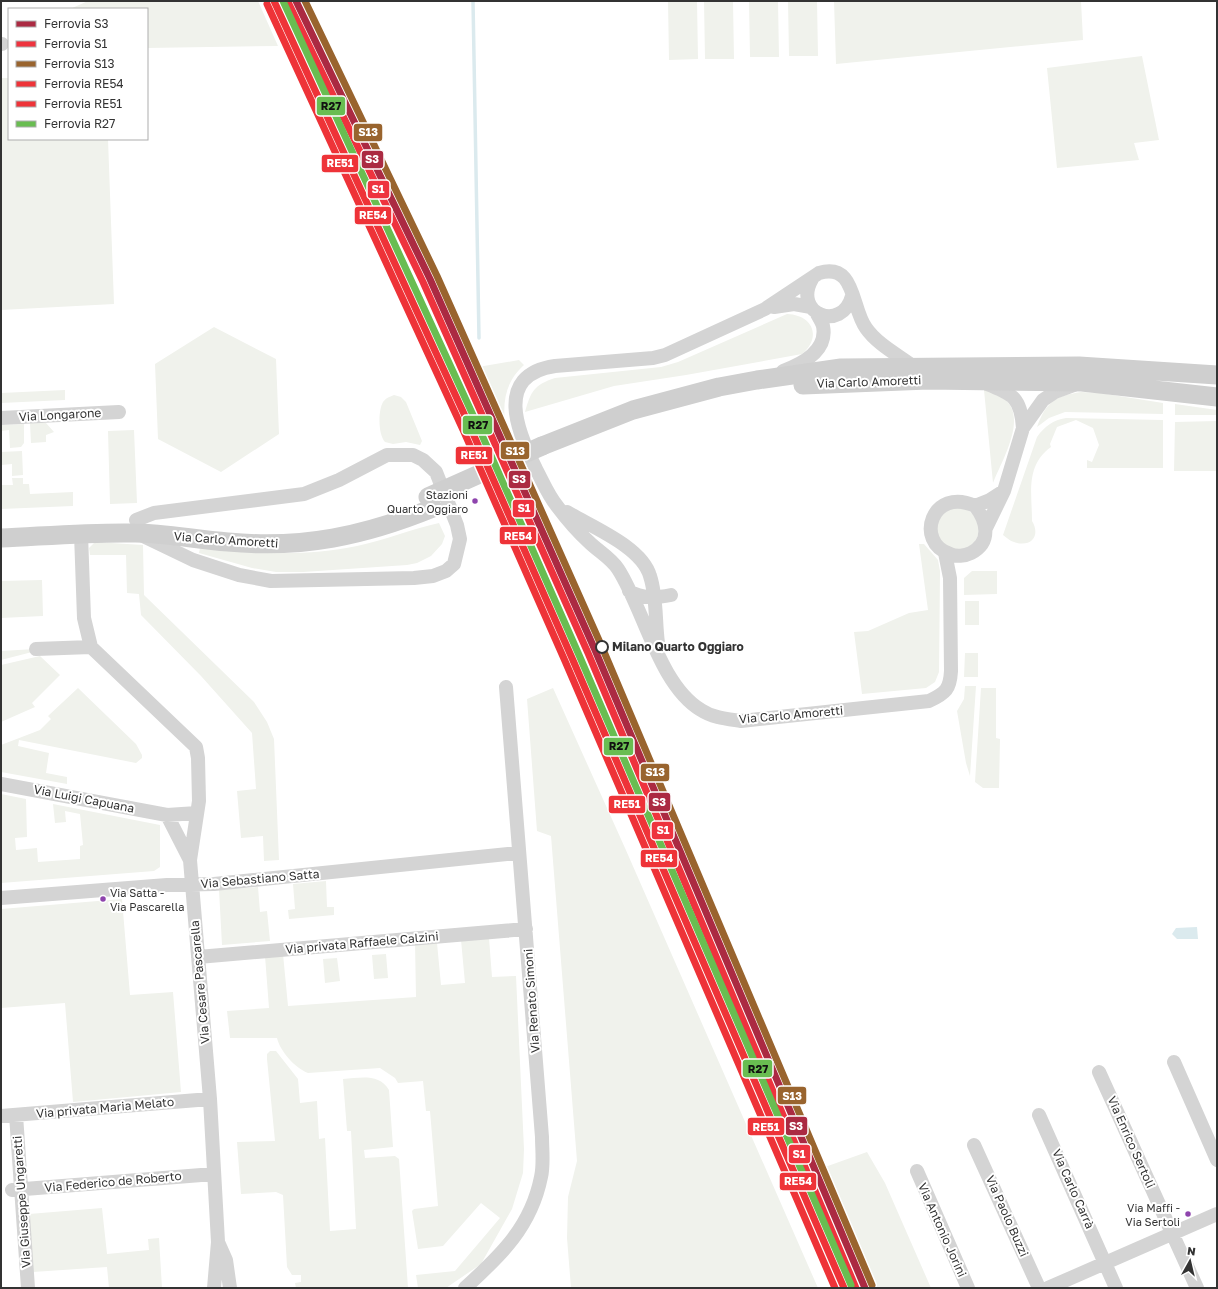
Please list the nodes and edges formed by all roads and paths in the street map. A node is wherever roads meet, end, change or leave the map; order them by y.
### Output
1 (812, 279) junction
2 (852, 296) junction
3 (764, 309) junction
4 (813, 309) junction
5 (914, 367) junction
6 (1217, 375) edge
7 (757, 380) junction
8 (981, 382) junction
9 (1082, 382) junction
10 (1217, 397) edge
11 (119, 412) dead end
12 (1, 418) edge
13 (1023, 428) junction
14 (544, 452) junction
15 (1004, 491) junction
16 (556, 506) junction
17 (975, 506) junction
18 (1, 526) edge
19 (136, 526) junction
20 (986, 528) junction
21 (81, 534) junction
22 (1, 538) edge
23 (618, 541) junction
24 (946, 553) junction
25 (960, 556) junction
26 (608, 559) junction
27 (950, 578) junction
28 (629, 591) junction
29 (671, 594) dead end
30 (654, 597) junction
31 (91, 648) junction
32 (36, 649) dead end
33 (659, 654) junction
34 (506, 687) dead end
35 (1, 784) edge
36 (197, 814) junction
37 (167, 815) junction
38 (518, 853) junction
39 (190, 860) junction
40 (192, 884) junction
41 (1, 898) edge
42 (526, 929) junction
43 (198, 957) junction
44 (1174, 1062) dead end
45 (1099, 1072) dead end
46 (210, 1099) junction
47 (16, 1115) junction
48 (1040, 1115) dead end
49 (1, 1116) edge
50 (974, 1145) dead end
51 (1217, 1160) edge
52 (917, 1172) dead end
53 (214, 1174) junction
54 (17, 1190) junction
55 (1217, 1214) edge
56 (1173, 1234) junction
57 (218, 1242) junction
58 (1106, 1263) junction
59 (28, 1288) edge
60 (214, 1288) edge
61 (230, 1288) edge
62 (465, 1288) edge
63 (968, 1288) edge
64 (1039, 1288) edge
65 (1048, 1288) edge
66 (1116, 1288) edge
67 (1197, 1288) edge

1 - 2 street, Via Carlo Amoretti
1 - 3 street, Via Carlo Amoretti
1 - 4 street, Via Carlo Amoretti
2 - 4 street, Via Carlo Amoretti
2 - 5 street, Via Carlo Amoretti
3 - 4 street, Via Carlo Amoretti
3 - 16 street, Via Carlo Amoretti
4 - 7 street, Via Carlo Amoretti
5 - 6 street, Via Carlo Amoretti
5 - 7 street, Via Carlo Amoretti
7 - 14 street, Via Carlo Amoretti
8 - 9 street, Via Carlo Amoretti
8 - 13 street
8 - 14 street, Via Carlo Amoretti
9 - 10 street, Via Carlo Amoretti
9 - 13 street
11 - 12 street, Via Longarone
13 - 15 street
14 - 19 street, Via Carlo Amoretti, bridge
15 - 17 street
15 - 20 street
16 - 23 street, Via Carlo Amoretti
16 - 26 street, Via Carlo Amoretti
17 - 20 street
17 - 24 street
18 - 19 street, Via Carlo Amoretti
19 - 19 street, Via Carlo Amoretti
19 - 21 street, Via Carlo Amoretti
20 - 25 street
21 - 22 street, Via Carlo Amoretti
21 - 31 street
23 - 26 street
23 - 30 street, Via Carlo Amoretti
24 - 25 street
24 - 27 street
25 - 27 street
26 - 28 street, Via Carlo Amoretti
27 - 33 street, Via Carlo Amoretti
28 - 30 street
28 - 33 street, Via Carlo Amoretti
29 - 30 street
30 - 33 street, Via Carlo Amoretti
31 - 32 street
31 - 36 street, Via Cesare Pascarella
34 - 38 street, Via Renato Simoni
35 - 37 street, Via Luigi Capuana
36 - 37 street, Via Luigi Capuana
36 - 39 street, Via Cesare Pascarella
37 - 39 street
38 - 40 street, Via Sebastiano Satta
38 - 42 street, Via Renato Simoni
39 - 40 street, Via Cesare Pascarella
40 - 41 street, Via Sebastiano Satta
40 - 43 street, Via Cesare Pascarella
42 - 43 street, Via privata Raffaele Calzini
42 - 62 street, Via Renato Simoni
43 - 46 street, Via Cesare Pascarella
44 - 51 street
45 - 56 street, Via Enrico Sertoli
46 - 47 street, Via privata Maria Melato
46 - 53 street, Via Cesare Pascarella
47 - 49 street, Via privata Maria Melato
47 - 54 street, Via Giuseppe Ungaretti
48 - 58 street, Via Carlo Carrà
50 - 64 street, Via Paolo Buzzi
52 - 63 street, Via Antonio Jorini
53 - 54 street, Via Federico de Roberto
53 - 57 street, Via Cesare Pascarella
54 - 59 street, Via Giuseppe Ungaretti
55 - 56 street
56 - 58 street
56 - 67 street, Via Enrico Sertoli
57 - 60 street
57 - 61 street
58 - 65 street
58 - 66 street, Via Carlo Carrà

